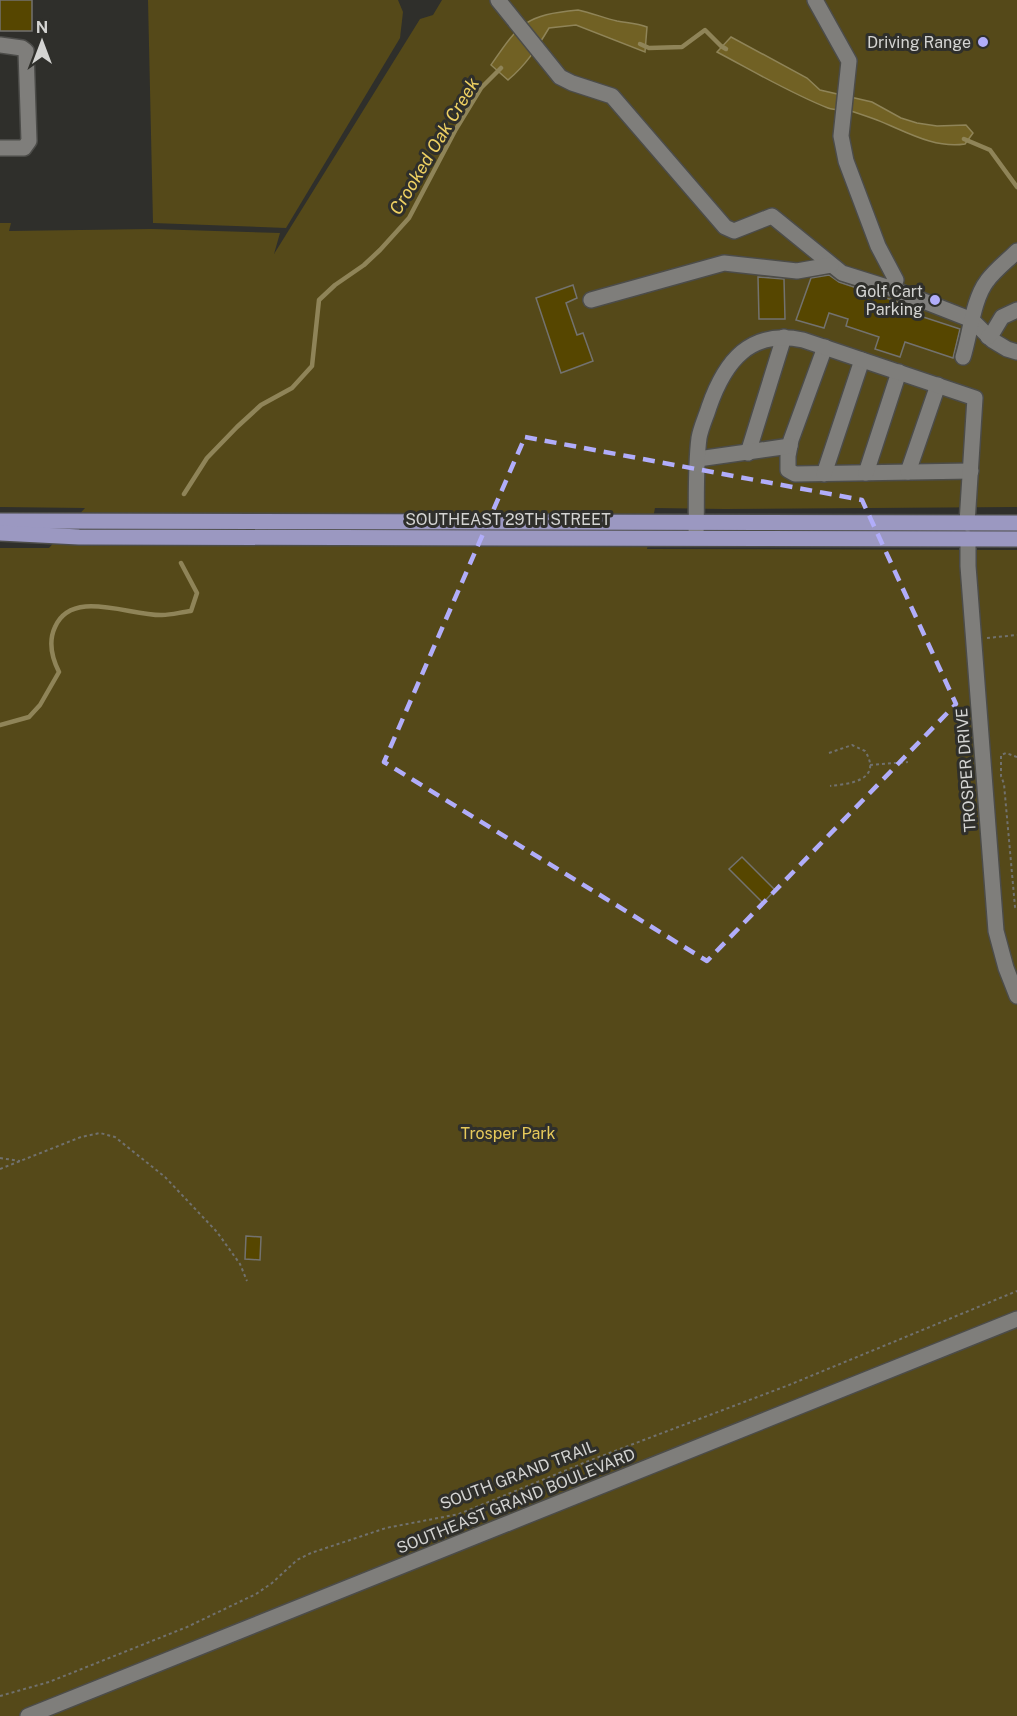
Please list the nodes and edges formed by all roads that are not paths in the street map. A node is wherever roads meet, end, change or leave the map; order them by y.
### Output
1 (815, 0) edge
2 (501, 3) edge
3 (0, 45) edge
4 (0, 148) edge
5 (1017, 251) edge
6 (831, 265) junction
7 (893, 289) junction
8 (591, 300) dead end
9 (978, 307) junction
10 (1017, 310) edge
11 (1002, 316) junction
12 (784, 337) junction
13 (988, 337) junction
14 (825, 347) junction
15 (1017, 352) edge
16 (963, 357) dead end
17 (862, 360) junction
18 (899, 372) junction
19 (938, 385) junction
20 (790, 446) junction
21 (748, 453) junction
22 (698, 459) junction
23 (971, 471) junction
24 (908, 472) junction
25 (866, 473) junction
26 (824, 474) junction
27 (0, 521) edge
28 (696, 522) junction
29 (967, 523) junction
30 (1017, 523) edge
31 (0, 533) edge
32 (696, 538) junction
33 (968, 539) junction
34 (1017, 539) edge
35 (1017, 996) edge
36 (1017, 1318) edge
37 (28, 1716) edge

1 - 7 street
2 - 6 street
3 - 4 street
5 - 9 street
6 - 7 street
6 - 8 street
7 - 9 street
9 - 11 street
9 - 13 street
9 - 16 street
10 - 11 street
11 - 13 street
12 - 14 street
12 - 21 street
12 - 22 street
13 - 15 street
14 - 17 street
14 - 20 street
17 - 18 street
17 - 26 street
18 - 19 street
18 - 25 street
19 - 23 street
19 - 24 street
20 - 21 street
20 - 26 street
21 - 22 street
22 - 28 street
23 - 24 street
23 - 29 street
24 - 25 street
25 - 26 street
27 - 28 main road, SOUTHEAST 29TH STREET
28 - 29 main road, SOUTHEAST 29TH STREET
28 - 32 street
29 - 30 main road, SOUTHEAST 29TH STREET
29 - 33 main road
31 - 32 main road, SOUTHEAST 29TH STREET
32 - 33 main road, SOUTHEAST 29TH STREET
33 - 34 main road, SOUTHEAST 29TH STREET
33 - 35 street, TROSPER DRIVE
36 - 37 street, SOUTHEAST GRAND BOULEVARD

